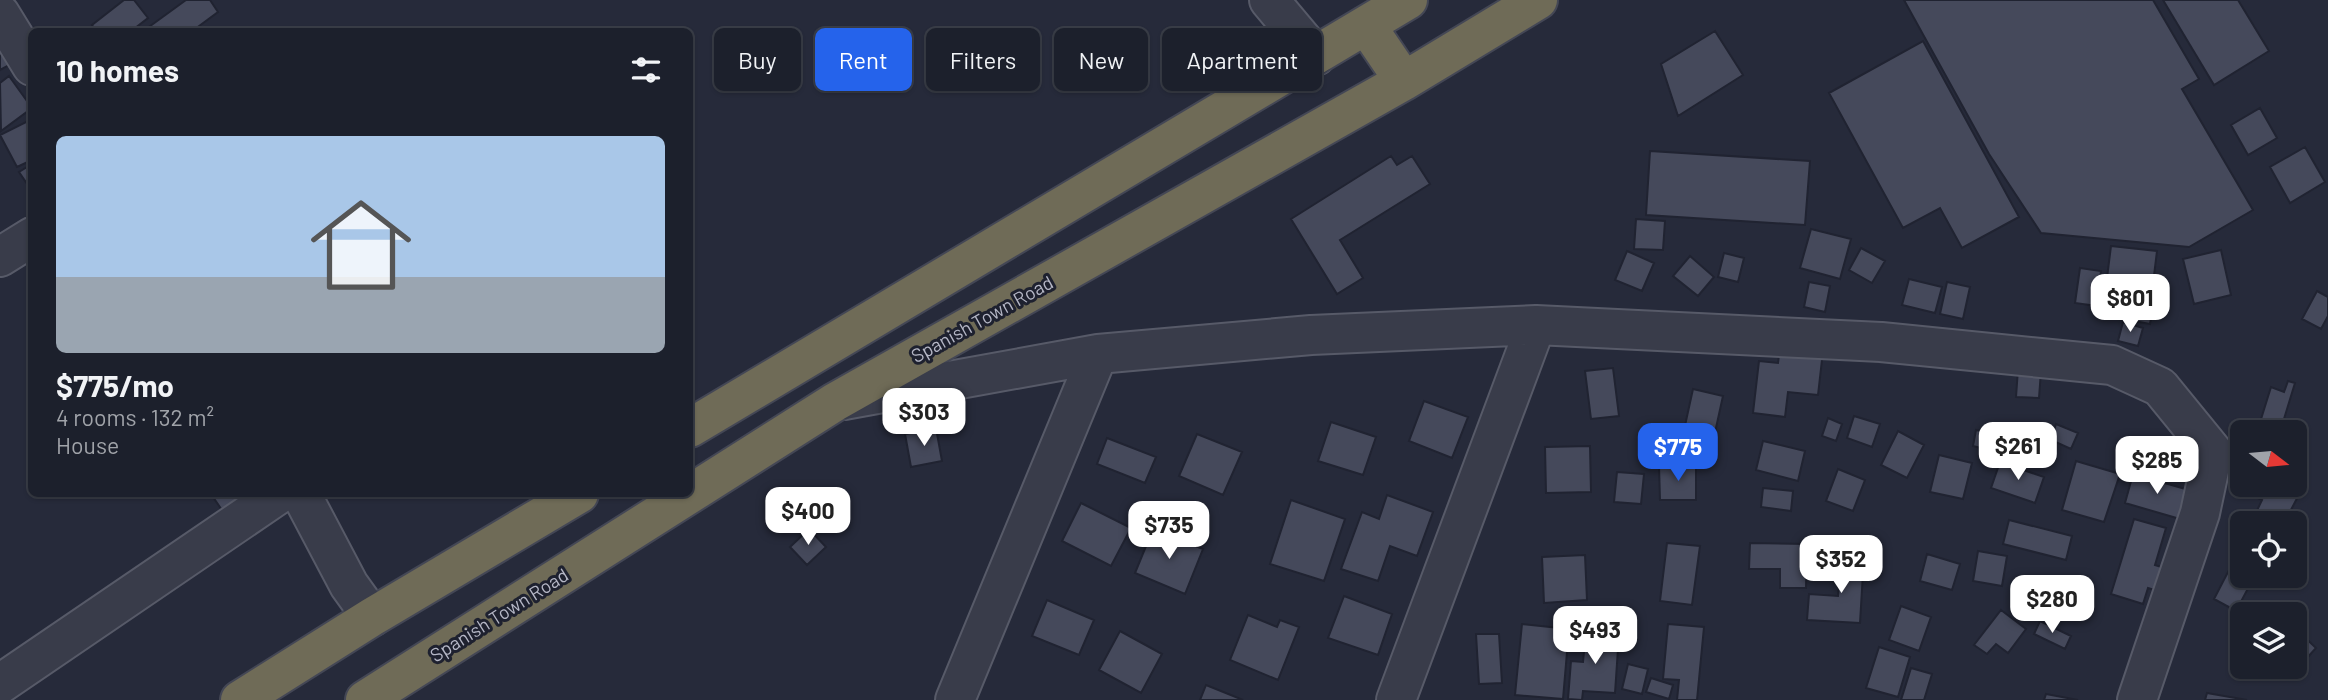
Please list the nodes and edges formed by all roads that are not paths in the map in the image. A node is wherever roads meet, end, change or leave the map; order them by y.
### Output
1 (1269, 0) edge
2 (1408, 0) edge
3 (1538, 0) edge
4 (0, 14) edge
5 (1366, 25) junction
6 (1292, 28) edge
7 (1322, 51) edge
8 (28, 60) edge
9 (1404, 81) junction
10 (1255, 91) edge
11 (28, 240) edge
12 (0, 257) edge
13 (1536, 325) junction
14 (1098, 354) junction
15 (835, 402) junction
16 (693, 426) edge
17 (693, 492) edge
18 (275, 497) edge
19 (303, 497) edge
20 (574, 497) edge
21 (685, 497) edge
22 (372, 617) junction
23 (0, 684) edge
24 (240, 700) edge
25 (365, 700) edge
26 (955, 700) edge
27 (1396, 700) edge
28 (2137, 700) edge

1 - 6 street
2 - 5 highway
3 - 9 highway, Spanish Town Road
4 - 8 street
5 - 7 highway
5 - 9 highway
9 - 15 highway, Spanish Town Road
10 - 16 highway
11 - 12 street
13 - 14 street
13 - 27 street
13 - 28 street
14 - 15 street
14 - 26 street
15 - 17 highway, Spanish Town Road
18 - 23 street
19 - 22 street
20 - 22 highway
21 - 25 highway, Spanish Town Road
22 - 24 highway

